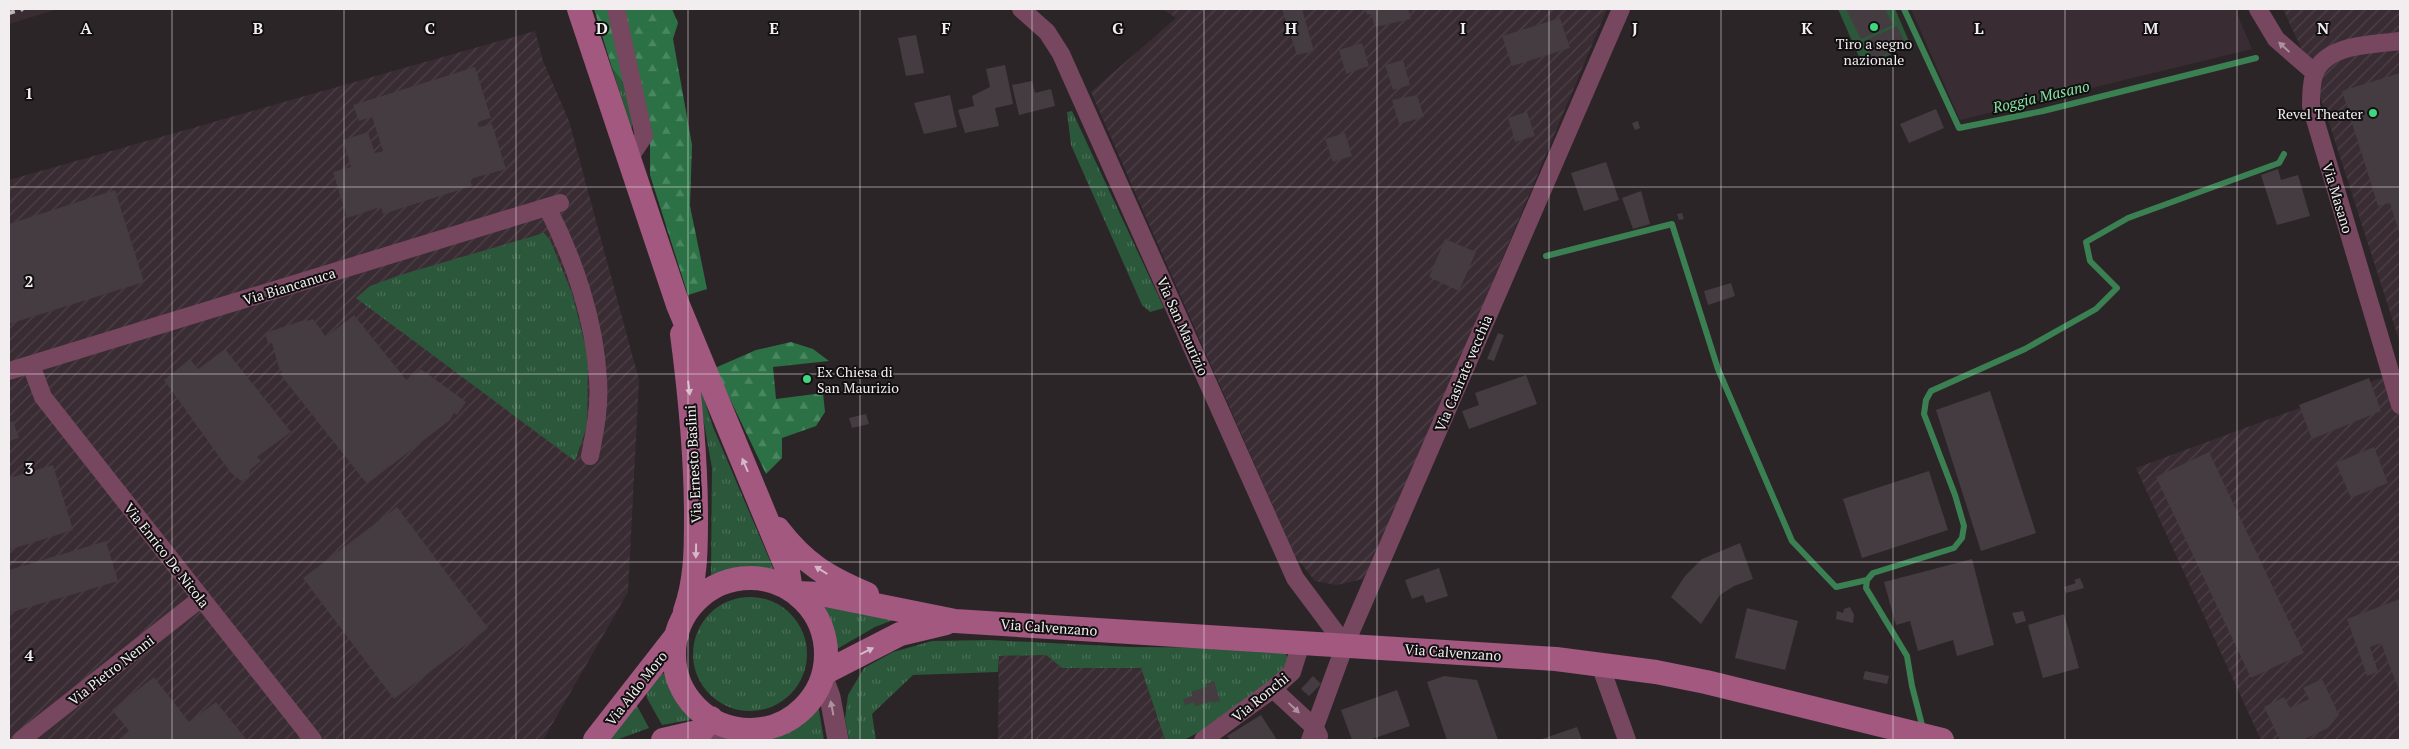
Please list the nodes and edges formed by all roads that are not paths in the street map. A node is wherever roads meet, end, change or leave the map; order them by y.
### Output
1 (579, 9) edge
2 (616, 9) edge
3 (1021, 9) edge
4 (1621, 9) edge
5 (2258, 9) edge
6 (2400, 41) edge
7 (2315, 73) junction
8 (628, 160) junction
9 (678, 305) junction
10 (31, 364) junction
11 (9, 371) edge
12 (2400, 405) edge
13 (590, 456) dead end
14 (764, 510) junction
15 (794, 592) junction
16 (200, 599) junction
17 (912, 613) junction
18 (955, 621) junction
19 (679, 628) junction
20 (1301, 643) junction
21 (1345, 645) junction
22 (1600, 665) junction
23 (823, 676) junction
24 (1273, 689) junction
25 (718, 727) edge
26 (1316, 736) edge
27 (21, 740) edge
28 (313, 740) edge
29 (595, 740) edge
30 (662, 740) edge
31 (838, 740) edge
32 (1203, 740) edge
33 (1627, 740) edge
34 (1942, 740) edge

1 - 8 main road, Via Ernesto Baslini
2 - 8 street
3 - 21 street, Via San Maurizio
4 - 21 street, Via Casirate vecchia
7 -> 5 street
6 - 7 street
7 - 12 street, Via Masano
8 - 9 main road, Via Ernesto Baslini
14 -> 9 main road, Via Ernesto Baslini
9 -> 19 main road, Via Ernesto Baslini
10 - 11 street, Via Biancanuca
10 - 13 street, Via Biancanuca
10 - 16 street, Via Enrico De Nicola
14 - 15 main road, Via Ernesto Baslini
17 -> 14 main road
15 - 17 main road, Via Calvenzano
15 - 19 main road
15 - 23 main road
16 - 27 street, Via Pietro Nenni
16 - 28 street, Via Enrico De Nicola
17 - 18 main road, Via Calvenzano
18 - 20 main road, Via Calvenzano
23 -> 18 main road, Via Calvenzano
19 - 25 main road
19 - 29 main road, Via Aldo Moro
20 - 21 main road, Via Calvenzano
20 - 24 street, Via Ronchi
21 - 22 main road, Via Calvenzano
21 - 26 street, Via Casirate vecchia
22 - 33 street
22 - 34 main road, Via Calvenzano
23 - 25 main road
31 -> 23 street
24 -> 26 street
24 - 32 street, Via Ronchi
25 - 30 main road

